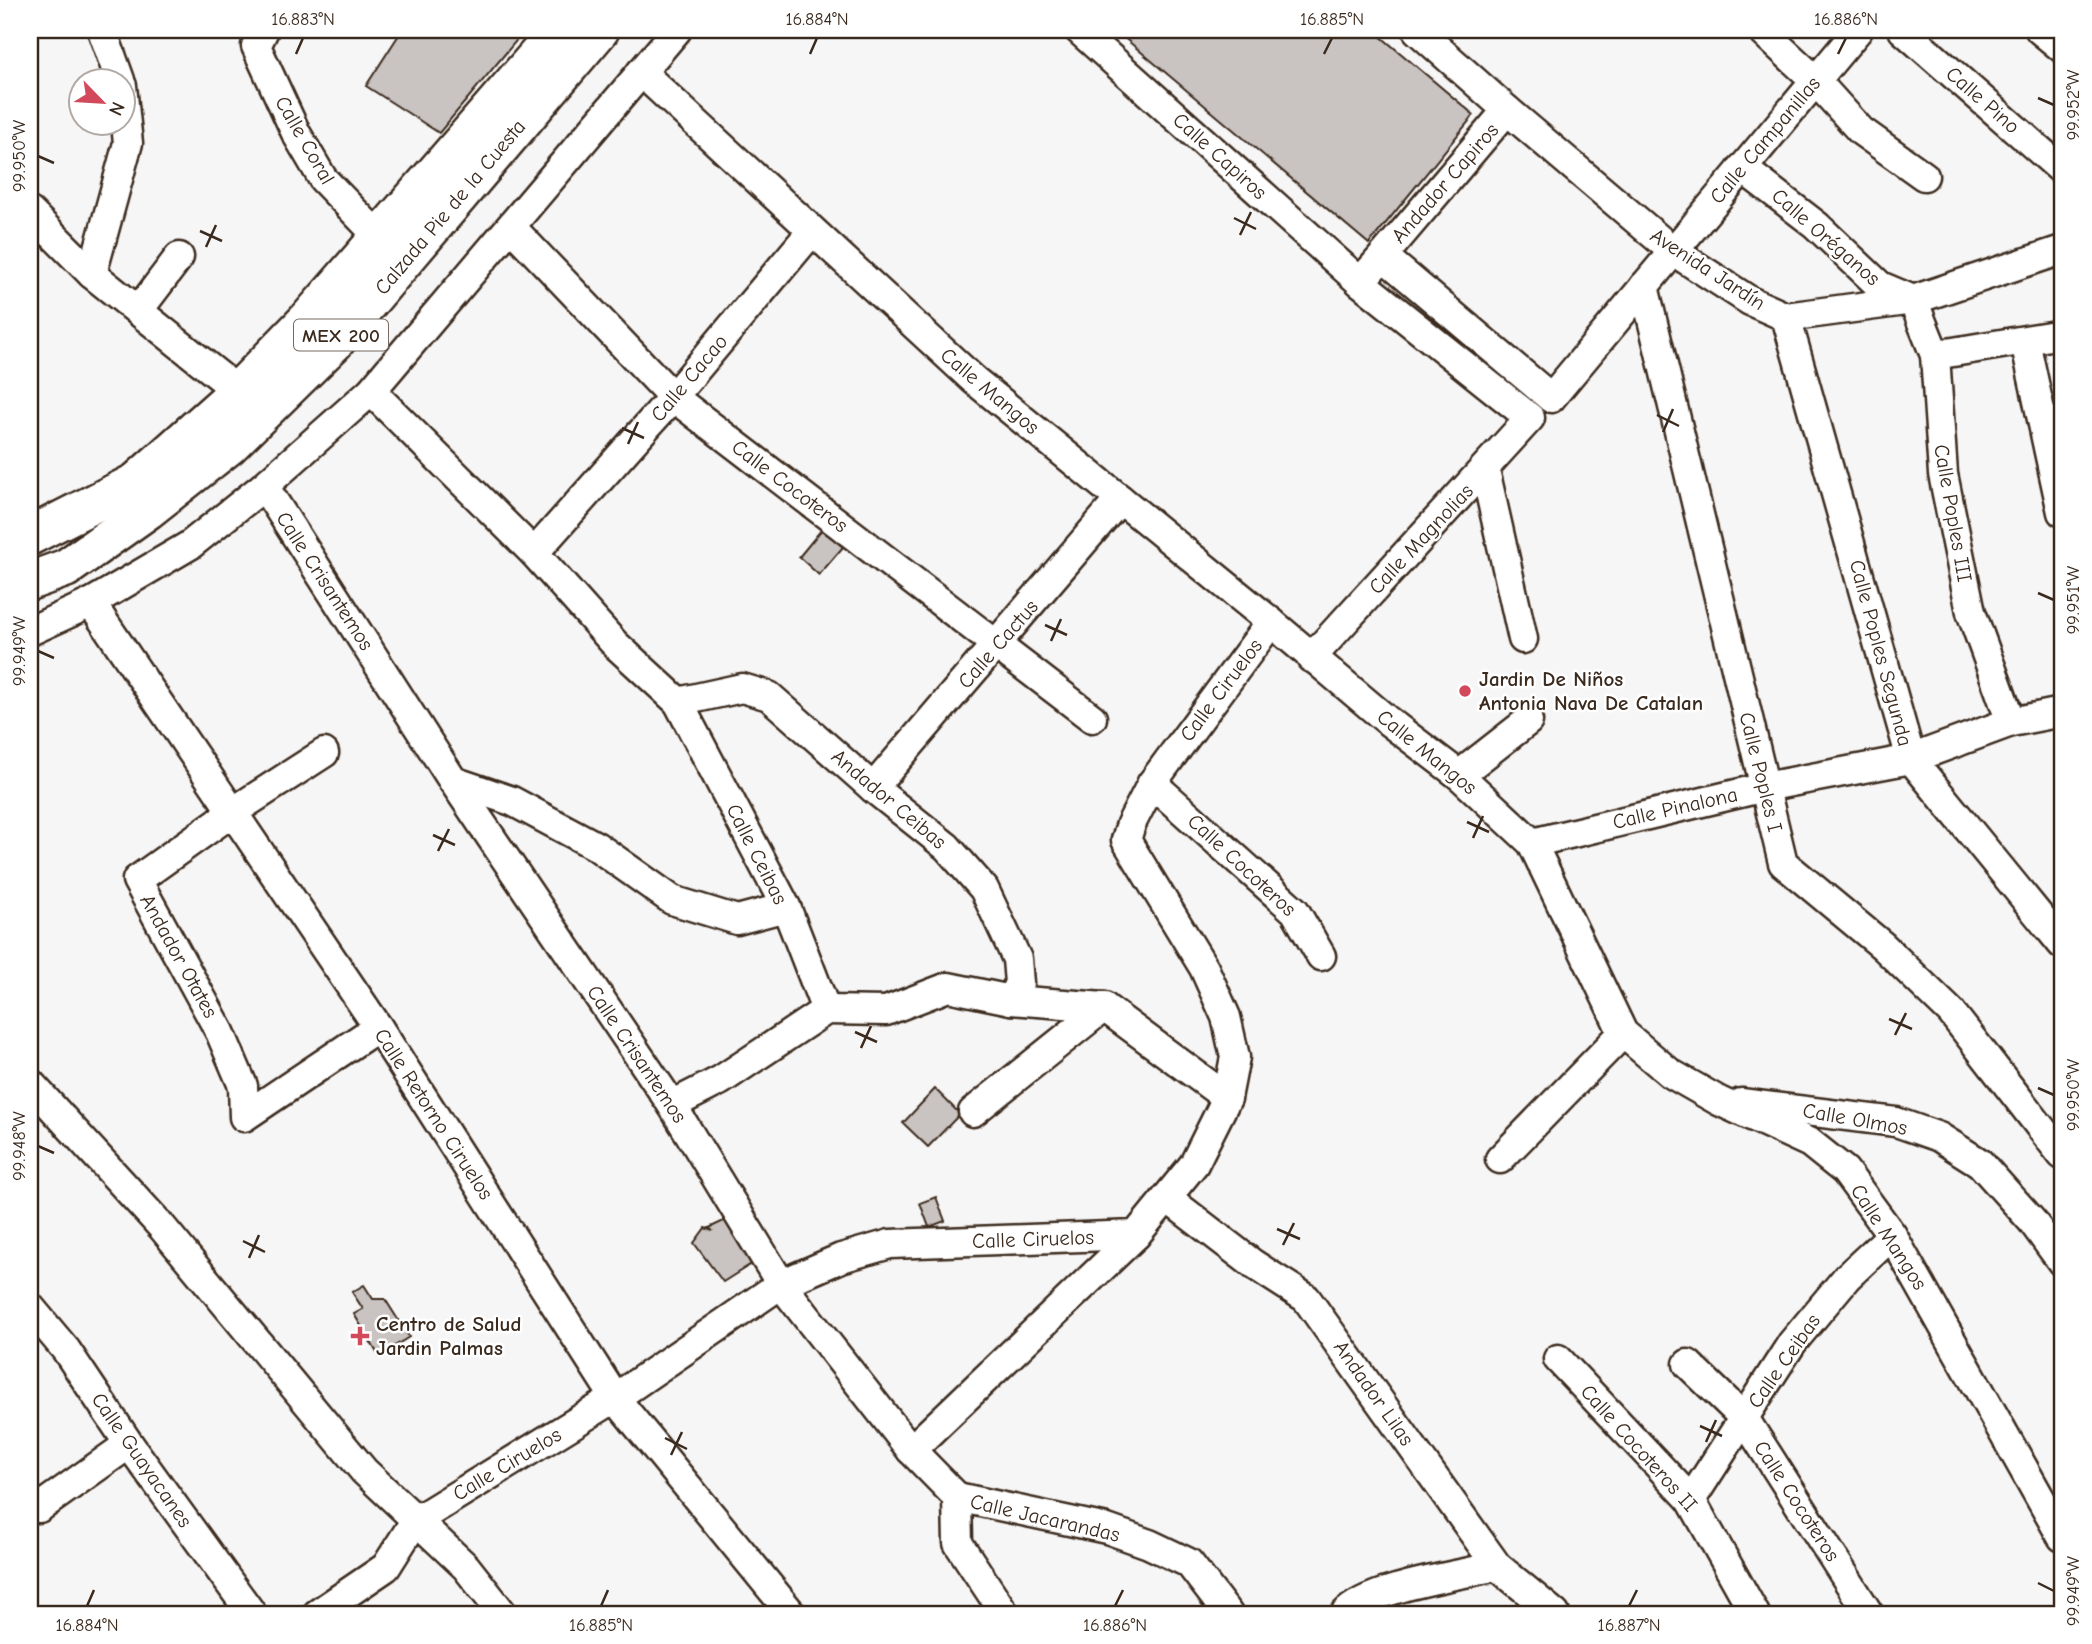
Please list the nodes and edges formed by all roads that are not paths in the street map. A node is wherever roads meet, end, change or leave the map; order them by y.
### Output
1 (102, 30) edge
2 (264, 30) edge
3 (559, 30) edge
4 (600, 30) edge
5 (677, 30) edge
6 (1079, 30) edge
7 (1417, 30) edge
8 (1761, 30) edge
9 (1858, 30) edge
10 (1903, 30) edge
11 (2040, 30) edge
12 (2062, 48) edge
13 (116, 66) edge
14 (641, 72) junction
15 (1815, 80) junction
16 (1507, 110) junction
17 (127, 136) edge
18 (1742, 168) junction
19 (2062, 170) edge
20 (1924, 176) dead end
21 (30, 212) edge
22 (511, 227) junction
23 (812, 231) junction
24 (380, 238) junction
25 (2062, 250) edge
26 (1673, 251) junction
27 (1382, 256) junction
28 (179, 257) dead end
29 (92, 274) junction
30 (1360, 282) junction
31 (1644, 286) junction
32 (1913, 300) junction
33 (138, 311) junction
34 (1786, 317) junction
35 (2062, 334) edge
36 (2025, 341) junction
37 (1935, 355) junction
38 (238, 391) junction
39 (371, 391) junction
40 (673, 397) junction
41 (1530, 418) joint
42 (1485, 470) junction
43 (264, 486) junction
44 (1121, 499) junction
45 (2062, 512) edge
46 (30, 536) edge
47 (534, 553) junction
48 (30, 581) edge
49 (91, 603) junction
50 (1271, 622) junction
51 (30, 631) edge
52 (1523, 639) dead end
53 (998, 644) junction
54 (1311, 658) junction
55 (678, 702) junction
56 (2061, 715) edge
57 (1092, 718) dead end
58 (1528, 721) dead end
59 (2011, 722) junction
60 (324, 752) dead end
61 (1910, 759) junction
62 (1459, 775) junction
63 (453, 781) junction
64 (1152, 783) junction
65 (1765, 787) junction
66 (873, 788) junction
67 (231, 813) junction
68 (1532, 843) junction
69 (786, 907) junction
70 (2062, 944) edge
71 (1321, 956) dead end
72 (1011, 1000) junction
73 (1104, 1007) junction
74 (826, 1010) junction
75 (378, 1027) junction
76 (1623, 1033) junction
77 (30, 1083) edge
78 (1227, 1098) junction
79 (1719, 1101) junction
80 (672, 1105) junction
81 (972, 1112) dead end
82 (2062, 1155) edge
83 (1500, 1159) dead end
84 (1167, 1198) junction
85 (1136, 1235) junction
86 (1892, 1235) junction
87 (2062, 1262) edge
88 (780, 1284) junction
89 (30, 1307) edge
90 (1558, 1359) dead end
91 (1688, 1364) dead end
92 (615, 1398) junction
93 (1744, 1418) junction
94 (129, 1444) junction
95 (911, 1450) junction
96 (957, 1497) junction
97 (1691, 1500) junction
98 (39, 1508) dead end
99 (415, 1521) junction
100 (2062, 1537) edge
101 (1497, 1566) junction
102 (1375, 1604) edge
103 (252, 1614) edge
104 (317, 1614) edge
105 (503, 1614) edge
106 (792, 1614) edge
107 (1005, 1614) edge
108 (1228, 1614) edge
109 (1345, 1614) edge
110 (1555, 1614) edge
111 (1755, 1614) edge
112 (1869, 1614) edge

1 - 13 street
2 - 24 street, Calle Coral
3 - 24 main road, Calzada Pie de la Cuesta / MEX 200
4 - 48 main road, Calzada Pie de la Cuesta / MEX 200
5 - 14 street
6 - 30 street, Calle Capiros
7 - 16 street, Avenida Jardín
8 - 15 street
9 - 15 street, Calle Campanillas
10 - 19 street, Calle Pino
11 - 12 street
14 - 22 street
14 - 23 street, Calle Mangos
15 - 18 street, Calle Campanillas
15 - 20 street
16 - 26 street, Avenida Jardín
16 - 27 street, Andador Capiros
17 - 29 street
18 - 26 street, Calle Campanillas
18 - 32 street, Calle Oréganos
21 - 29 street
22 - 39 street
22 - 40 street, Calle Cocoteros
23 - 40 street, Calle Cacao
23 - 44 street, Calle Mangos
24 - 38 main road, Calzada Pie de la Cuesta / MEX 200
25 - 32 street, Avenida Jardín
26 - 31 street
26 - 34 street, Avenida Jardín
27 - 30 street
27 - 31 street
28 - 33 street
29 - 33 street
30 - 41 street, Calle Capiros
31 - 65 street, Calle Poples I
32 - 34 street, Avenida Jardín
32 - 37 street, Calle Poples III
33 - 38 street
34 - 61 street, Calle Poples Segunda
35 - 36 street
36 - 37 street
36 - 45 street
37 - 59 street, Calle Poples III
38 - 46 main road, Calzada Pie de la Cuesta / MEX 200
39 - 43 street
39 - 47 street, Calle Ceibas
40 - 47 street, Calle Cacao
40 - 53 street, Calle Cocoteros
41 - 42 street, Calle Magnolias
42 - 52 street
42 - 54 street, Calle Magnolias
43 - 49 street
43 - 63 street, Calle Crisantemos
44 - 50 street, Calle Mangos
44 - 53 street, Calle Cactus
47 - 55 street, Calle Ceibas
49 - 51 street
49 - 67 street, Calle Retorno Ciruelos
50 - 54 street, Calle Mangos
50 - 64 street, Calle Ciruelos
53 - 57 street, Calle Cocoteros
53 - 66 street, Calle Cactus
54 - 62 street, Calle Mangos
55 - 66 street, Andador Ceibas
55 - 69 street, Calle Ceibas
56 - 59 street, Calle Pinalona
58 - 62 street
59 - 61 street, Calle Pinalona
60 - 67 street
61 - 65 street, Calle Pinalona
61 - 70 street, Calle Poples Segunda
62 - 68 street, Calle Mangos
63 - 69 street
63 - 80 street, Calle Crisantemos
64 - 71 street, Calle Cocoteros
64 - 78 street, Calle Ciruelos
65 - 68 street, Calle Pinalona
65 - 82 street, Calle Poples I
66 - 72 street, Andador Ceibas
67 - 75 street, Calle Retorno Ciruelos
67 - 75 street, Andador Otates
68 - 76 street, Calle Mangos
69 - 74 street, Calle Ceibas
72 - 73 street
72 - 74 street
73 - 78 street
73 - 81 street
74 - 80 street
75 - 92 street, Calle Retorno Ciruelos
76 - 79 street, Calle Mangos
76 - 83 street
77 - 99 street
78 - 84 street, Calle Ciruelos
79 - 86 street, Calle Mangos
79 - 87 street, Calle Olmos
80 - 88 street, Calle Crisantemos
84 - 85 street, Calle Ciruelos
84 - 101 street, Andador Lilas
85 - 88 street, Calle Ciruelos
85 - 95 street, Calle Ciruelos
86 - 93 street, Calle Ceibas
86 - 100 street, Calle Mangos
88 - 92 street, Calle Ciruelos
88 - 95 street, Calle Crisantemos
89 - 94 street, Calle Guayacanes
90 - 97 street, Calle Cocoteros II
91 - 93 street, Calle Cocoteros
92 - 99 street, Calle Ciruelos
92 - 106 street, Calle Retorno Ciruelos
93 - 97 street, Calle Ceibas
93 - 112 street, Calle Cocoteros
94 - 98 street
94 - 103 street, Calle Guayacanes
95 - 96 street, Calle Crisantemos
96 - 107 street
96 - 108 street, Calle Jacarandas
97 - 111 street, Calle Cocoteros II
99 - 104 street
99 - 105 street
101 - 102 street
101 - 110 street, Andador Lilas
102 - 109 street

